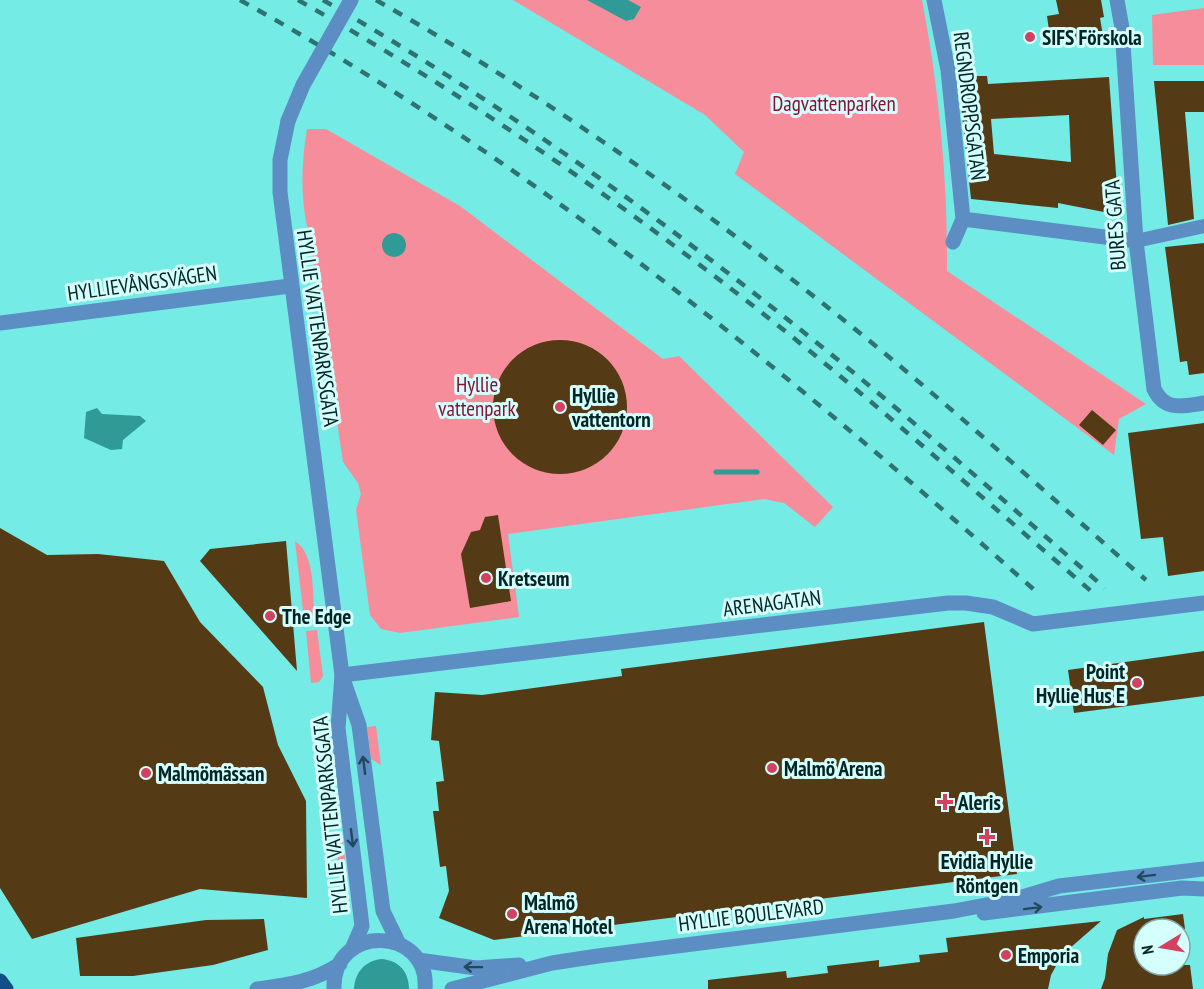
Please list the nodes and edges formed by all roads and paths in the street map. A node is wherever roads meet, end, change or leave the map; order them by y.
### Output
1 (351, 0) edge
2 (934, 0) edge
3 (1117, 0) edge
4 (963, 219) junction
5 (1204, 226) edge
6 (1136, 241) junction
7 (953, 242) dead end
8 (290, 286) junction
9 (0, 323) edge
10 (1204, 403) edge
11 (1204, 603) edge
12 (342, 675) junction
13 (1204, 869) edge
14 (1204, 889) edge
15 (954, 911) junction
16 (399, 944) junction
17 (352, 949) junction
18 (418, 960) junction
19 (552, 963) junction
20 (340, 964) junction
21 (0, 981) edge
22 (6, 989) edge
23 (256, 989) edge
24 (334, 989) edge
25 (425, 989) edge
26 (452, 989) edge

1 - 8 street, HYLLIE VATTENPARKSGATA, bridge
2 - 4 street, REGNDROPPSGATAN
3 - 6 street, BURES GATA
4 - 6 street
4 - 7 street, REGNDROPPSGATAN
5 - 6 street
6 - 10 street, BURES GATA
8 - 9 street, HYLLIEVÅNGSVÄGEN
8 - 12 street, HYLLIE VATTENPARKSGATA
11 - 12 street, ARENAGATAN
16 -> 12 street, HYLLIE VATTENPARKSGATA
12 -> 17 street, HYLLIE VATTENPARKSGATA
13 -> 15 street, HYLLIE BOULEVARD
15 -> 14 street, HYLLIE BOULEVARD
15 - 19 street, HYLLIE BOULEVARD
16 - 17 street
16 - 18 street
17 - 20 street
19 -> 18 street, HYLLIE BOULEVARD
18 - 25 street
19 - 26 street, HYLLIE BOULEVARD
20 - 23 street
20 - 24 street
21 - 22 main road

